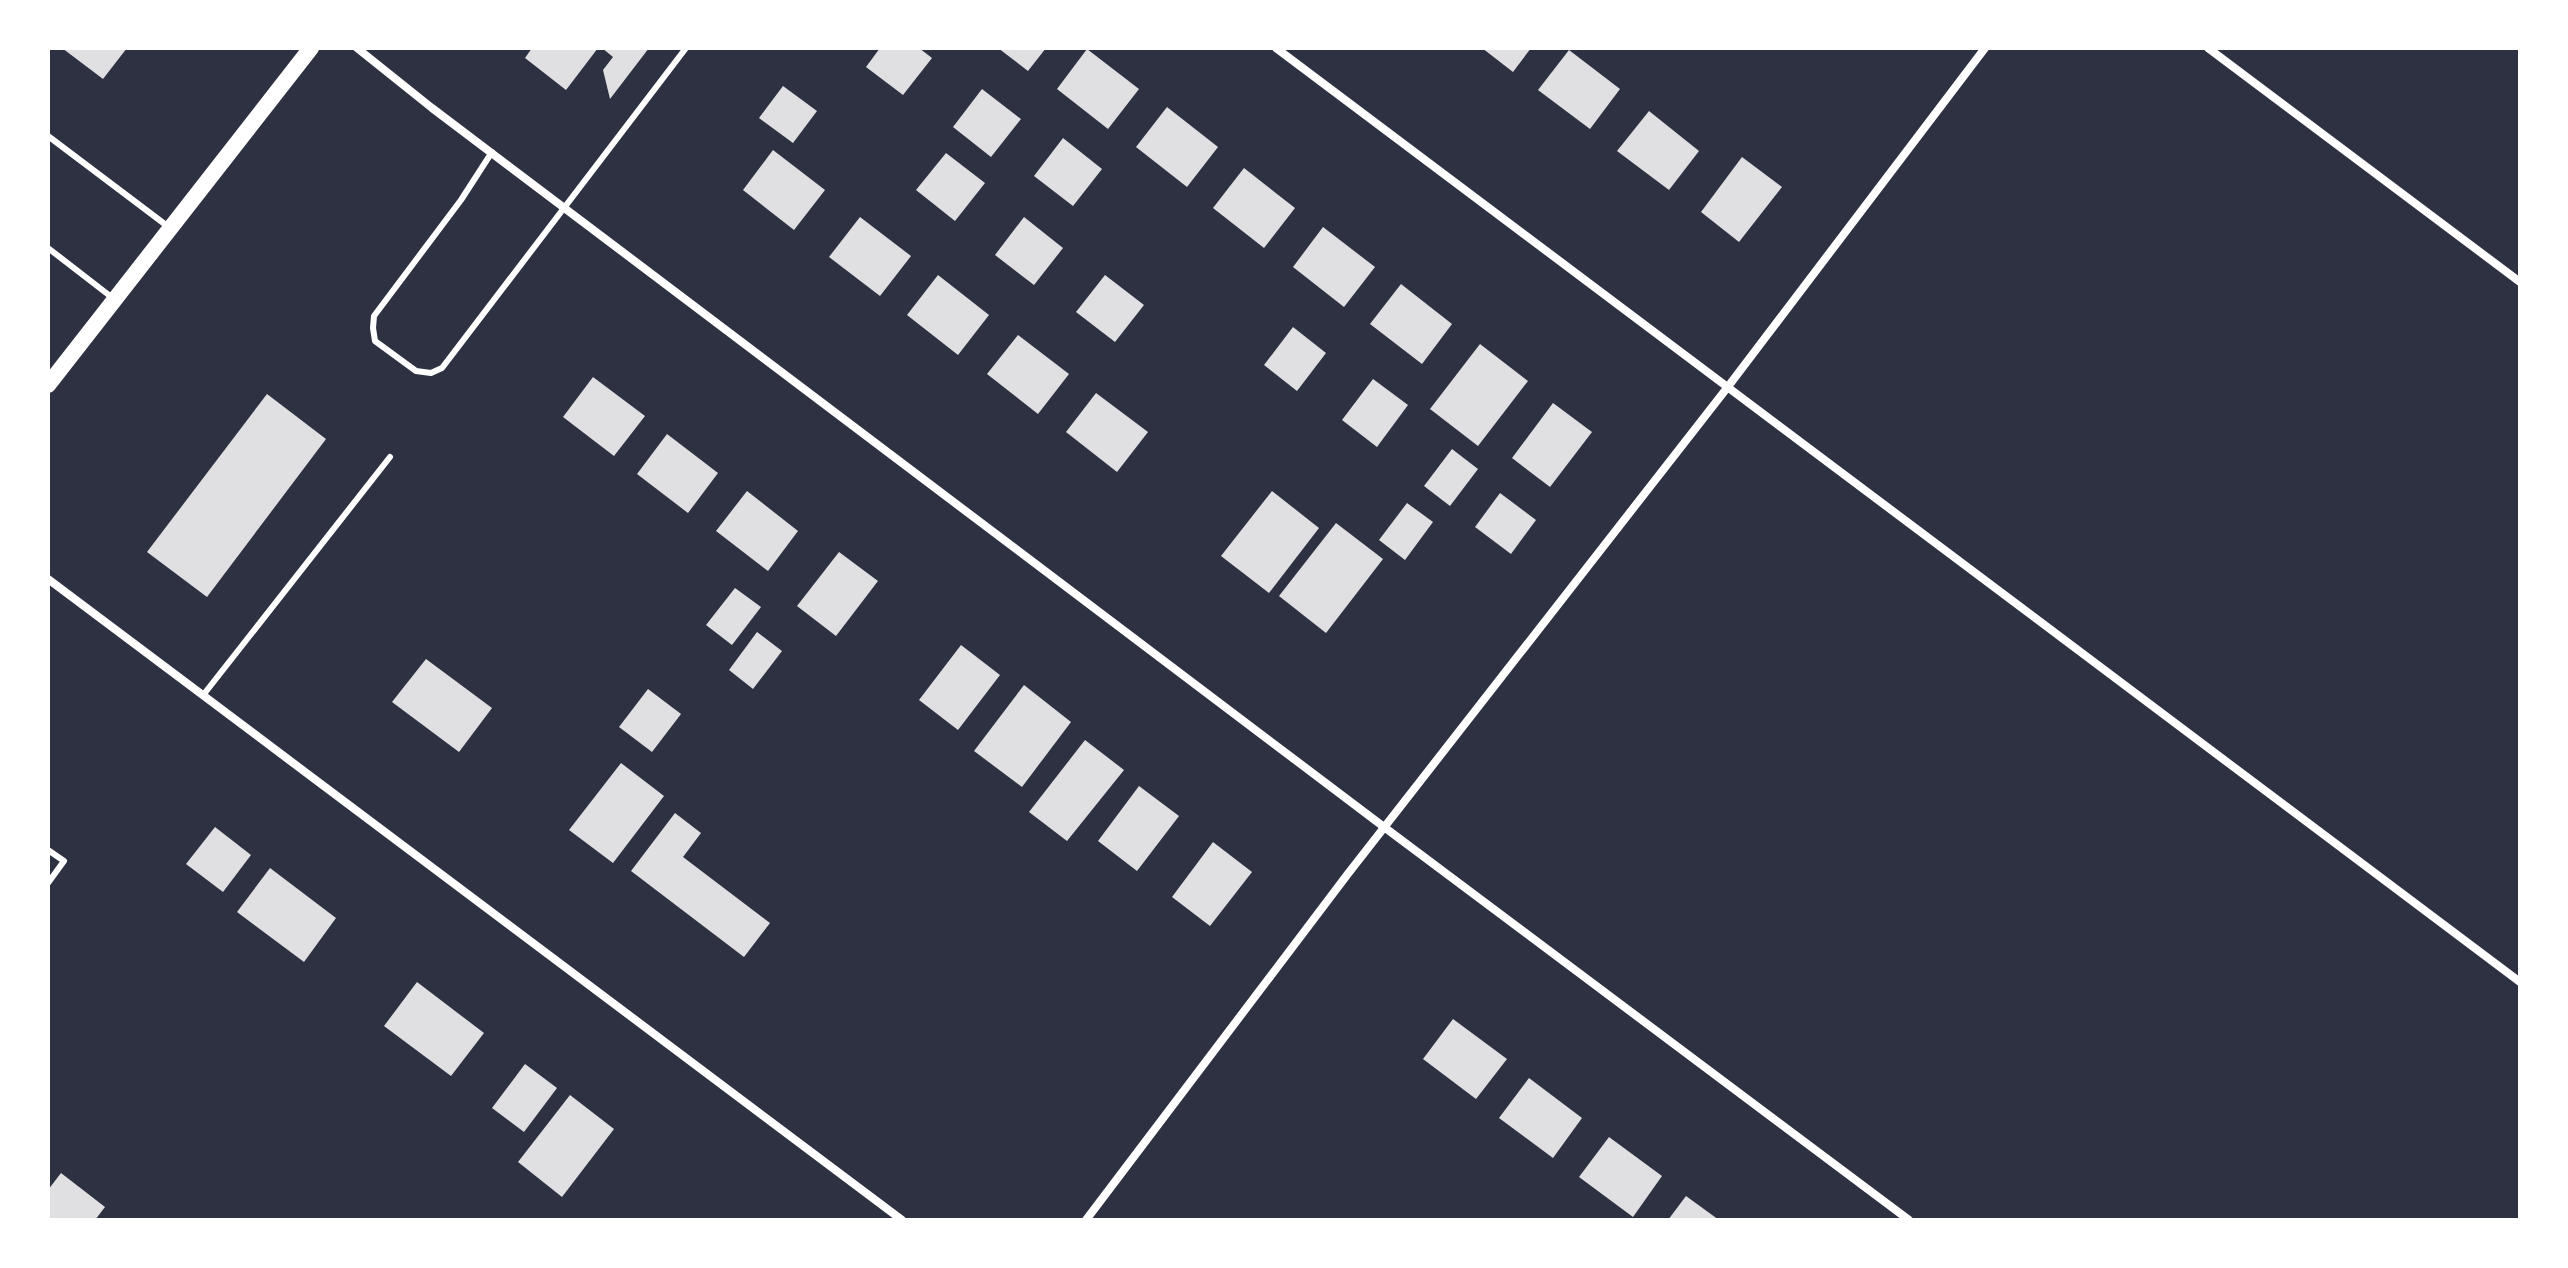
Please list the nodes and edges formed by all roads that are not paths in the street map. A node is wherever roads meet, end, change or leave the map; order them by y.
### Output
1 (311, 48) edge
2 (357, 48) edge
3 (686, 48) edge
4 (1276, 48) edge
5 (1985, 48) edge
6 (2208, 48) edge
7 (48, 136) edge
8 (492, 152) junction
9 (565, 208) junction
10 (170, 228) junction
11 (48, 248) edge
12 (2520, 282) edge
13 (114, 299) junction
14 (48, 385) edge
15 (1727, 388) junction
16 (390, 457) dead end
17 (48, 579) edge
18 (204, 694) junction
19 (1384, 827) junction
20 (48, 850) edge
21 (48, 883) edge
22 (2520, 982) edge
23 (902, 1220) edge
24 (1086, 1220) edge
25 (1909, 1220) edge

1 - 10 main road
2 - 8 street
3 - 9 lane
4 - 15 street
5 - 15 street
6 - 12 street
7 - 10 lane
8 - 9 street
8 - 9 lane
9 - 19 street
10 - 13 main road
11 - 13 lane
13 - 14 main road
15 - 19 street
15 - 22 street
16 - 18 lane
17 - 18 street
18 - 23 street
19 - 24 street
19 - 25 street
20 - 21 lane

